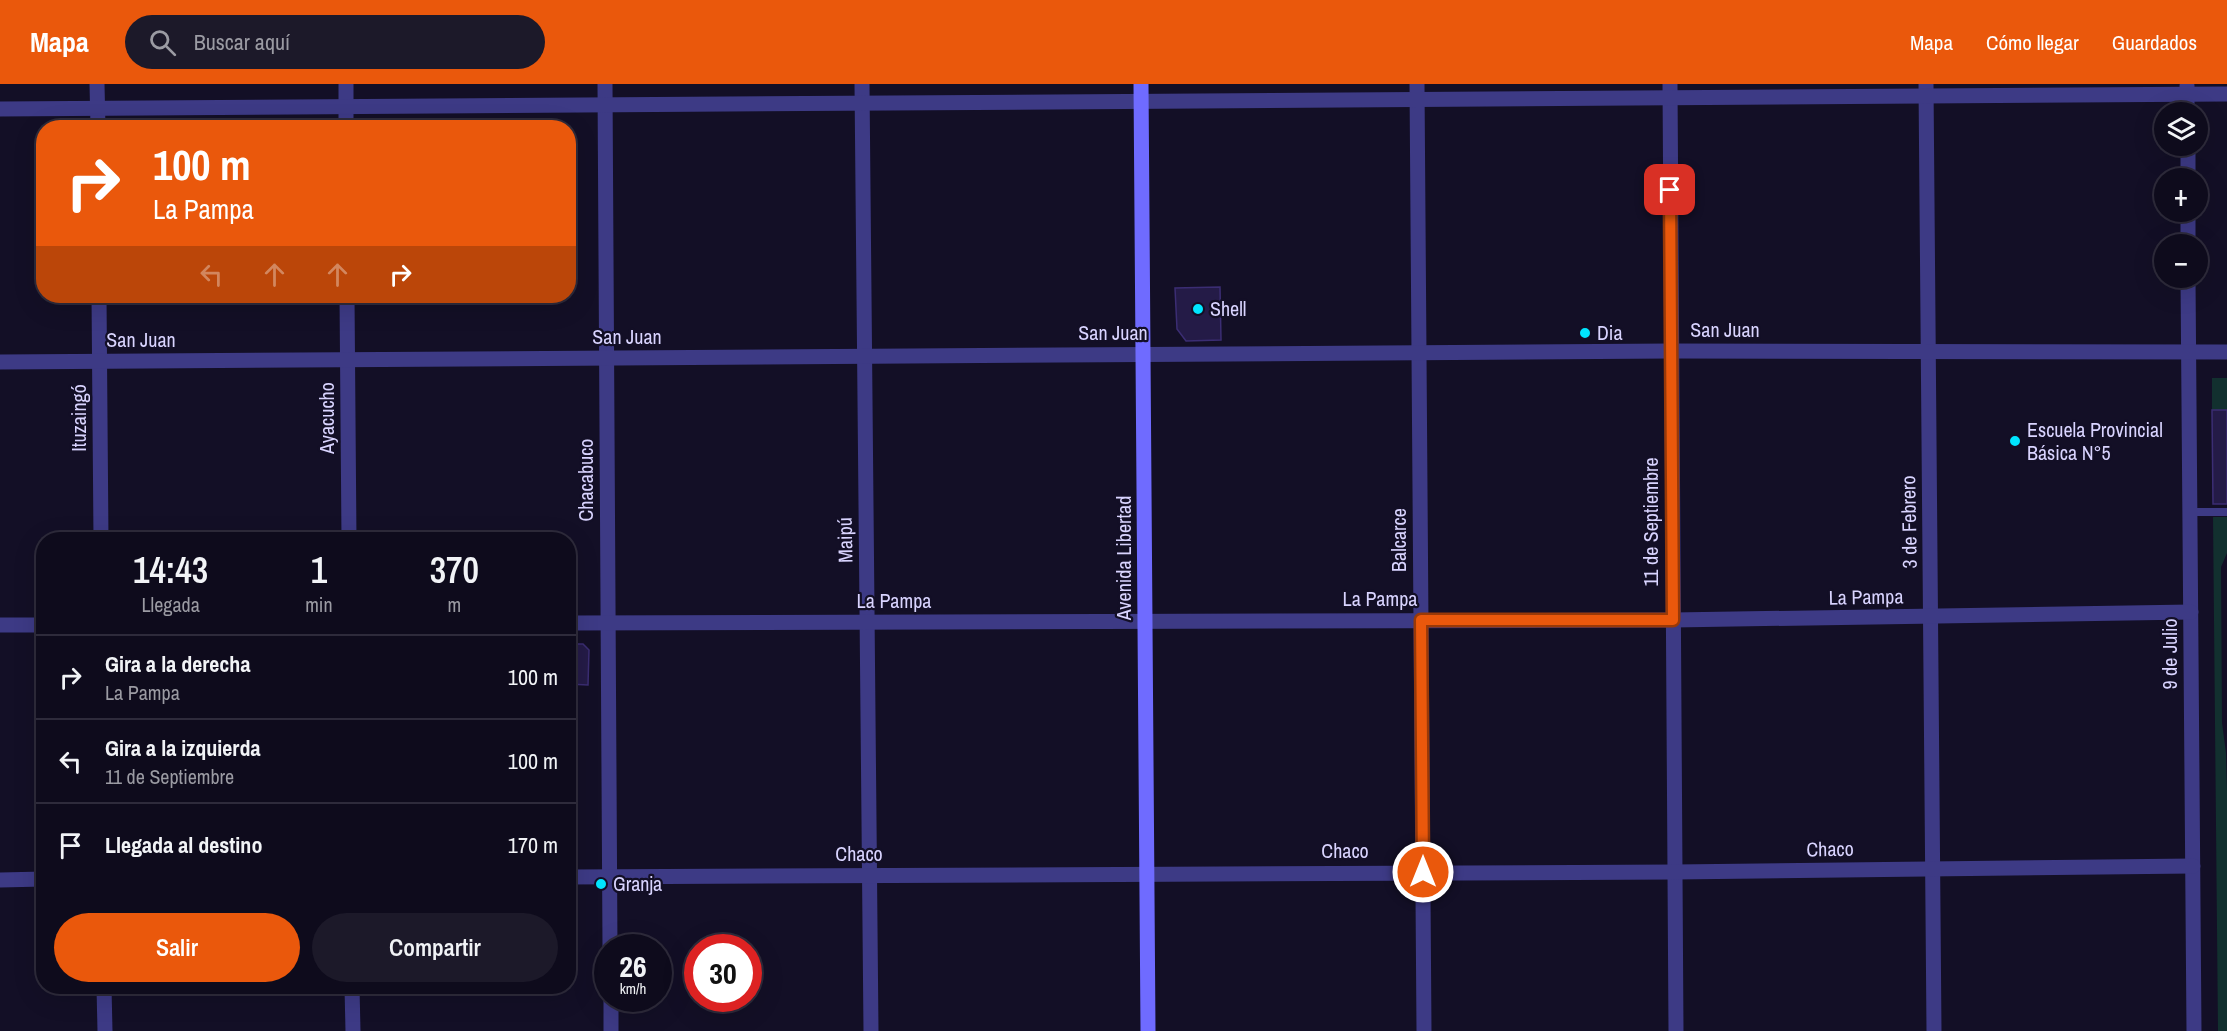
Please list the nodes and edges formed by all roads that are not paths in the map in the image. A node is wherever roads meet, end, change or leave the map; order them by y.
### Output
1 (98, 84) edge
2 (346, 84) edge
3 (605, 84) edge
4 (862, 84) edge
5 (1141, 84) edge
6 (2187, 89) edge
7 (1926, 90) edge
8 (1670, 91) edge
9 (1417, 92) edge
10 (2227, 94) edge
11 (1141, 101) junction
12 (862, 103) junction
13 (605, 105) junction
14 (346, 107) junction
15 (98, 108) junction
16 (0, 109) edge
17 (98, 120) edge
18 (346, 120) edge
19 (2188, 288) edge
20 (99, 303) edge
21 (347, 303) edge
22 (1928, 350) junction
23 (1671, 351) junction
24 (1419, 352) junction
25 (2189, 352) junction
26 (2227, 352) edge
27 (1143, 354) junction
28 (864, 356) junction
29 (607, 358) junction
30 (348, 360) junction
31 (0, 362) edge
32 (100, 362) junction
33 (2190, 512) junction
34 (2227, 512) edge
35 (101, 532) edge
36 (349, 532) edge
37 (2191, 612) junction
38 (1931, 618) junction
39 (1145, 620) junction
40 (1421, 620) junction
41 (1673, 620) junction
42 (867, 622) junction
43 (576, 623) edge
44 (608, 623) junction
45 (0, 625) edge
46 (36, 625) edge
47 (2193, 866) junction
48 (1933, 869) junction
49 (1423, 872) junction
50 (1675, 872) junction
51 (1147, 873) junction
52 (870, 875) junction
53 (576, 876) edge
54 (610, 876) junction
55 (36, 879) edge
56 (0, 880) edge
57 (610, 934) edge
58 (104, 994) edge
59 (352, 994) edge
60 (611, 1012) edge
61 (105, 1031) edge
62 (352, 1031) edge
63 (611, 1031) edge
64 (871, 1031) edge
65 (1148, 1031) edge
66 (1424, 1031) edge
67 (1676, 1031) edge
68 (1934, 1031) edge
69 (2194, 1031) edge

1 - 15 street
2 - 14 street
3 - 13 street, Chacabuco
4 - 12 street, Maipú
5 - 11 main road, Avenida Libertad
6 - 7 street
6 - 10 street
7 - 8 street
7 - 22 street, 3 de Febrero
8 - 9 street
8 - 23 street, 11 de Septiembre
9 - 11 street
9 - 24 street, Balcarce
11 - 12 street
11 - 27 main road, Avenida Libertad
12 - 13 street
12 - 28 street, Maipú
13 - 14 street
13 - 29 street, Chacabuco
14 - 15 street
14 - 18 street
15 - 16 street
15 - 17 street
19 - 25 street, 9 de Julio
20 - 32 street, Ituzaingó
21 - 30 street, Ayacucho
22 - 23 street, San Juan
22 - 25 street, San Juan
22 - 38 street, 3 de Febrero
23 - 24 street, San Juan
23 - 41 street, 11 de Septiembre
24 - 27 street, San Juan
24 - 40 street, Balcarce
25 - 26 street, San Juan
25 - 33 street, 9 de Julio
27 - 28 street, San Juan
27 - 39 main road, Avenida Libertad
28 - 29 street, San Juan
28 - 42 street, Maipú
29 - 30 street, San Juan
29 - 44 street, Chacabuco
30 - 32 street, San Juan
30 - 36 street, Ayacucho
31 - 32 street, San Juan
32 - 35 street, Ituzaingó
33 - 34 lane
33 - 37 street, 9 de Julio
37 - 38 street, La Pampa
37 - 47 street, 9 de Julio
38 - 41 street, La Pampa
38 - 48 street, 3 de Febrero
39 - 40 street, La Pampa
39 - 42 street, La Pampa
39 - 51 main road, Avenida Libertad
40 - 41 street, La Pampa
40 - 49 street, Balcarce
41 - 50 street, 11 de Septiembre
42 - 44 street, La Pampa
42 - 52 street, Maipú
43 - 44 street, La Pampa
44 - 54 street, Chacabuco
45 - 46 street
47 - 48 street, Chaco
47 - 69 street, 9 de Julio
48 - 50 street, Chaco
48 - 68 street, 3 de Febrero
49 - 50 street, Chaco
49 - 51 street, Chaco
49 - 66 street, Balcarce
50 - 67 street, 11 de Septiembre
51 - 52 street, Chaco
51 - 65 main road, Avenida Libertad
52 - 54 street, Chaco
52 - 64 street, Maipú
53 - 54 street, Chaco
54 - 57 street, Chacabuco
55 - 56 street
58 - 61 street
59 - 62 street
60 - 63 street

